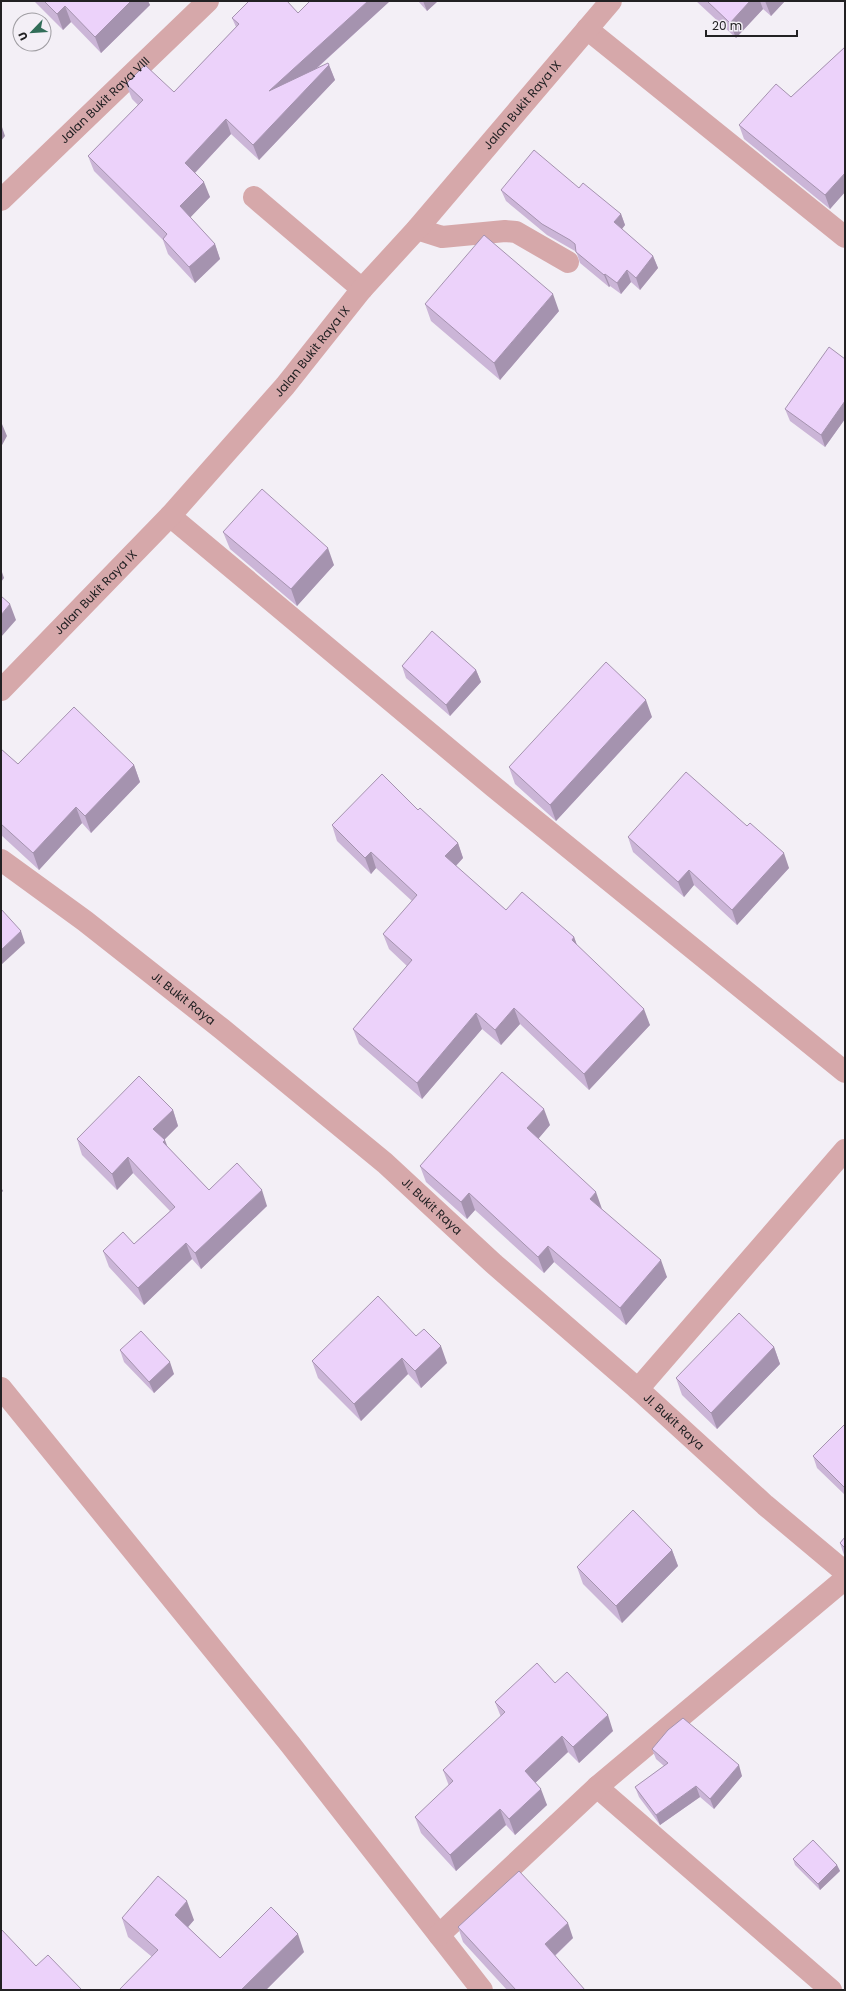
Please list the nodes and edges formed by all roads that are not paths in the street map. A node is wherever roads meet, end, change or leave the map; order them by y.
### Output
1 (208, 1) edge
2 (611, 1) edge
3 (587, 30) junction
4 (254, 197) dead end
5 (1, 200) edge
6 (417, 229) junction
7 (845, 237) edge
8 (568, 262) dead end
9 (362, 289) junction
10 (170, 516) junction
11 (1, 690) edge
12 (1, 860) edge
13 (845, 1072) edge
14 (845, 1150) edge
15 (1, 1388) edge
16 (638, 1389) junction
17 (845, 1572) edge
18 (845, 1579) edge
19 (597, 1787) junction
20 (439, 1935) junction
21 (482, 1990) edge
22 (831, 1990) edge

1 - 5 street, Jalan Bukit Raya VIII
2 - 3 street, Jalan Bukit Raya IX
3 - 6 street, Jalan Bukit Raya IX
3 - 7 street
4 - 9 street
6 - 8 street
6 - 9 street, Jalan Bukit Raya IX
9 - 10 street, Jalan Bukit Raya IX
10 - 11 street, Jalan Bukit Raya IX
10 - 13 street
12 - 16 street, Jl. Bukit Raya
14 - 16 street
15 - 20 street
16 - 17 street, Jl. Bukit Raya
18 - 19 street
19 - 20 street
19 - 22 street
20 - 21 street

